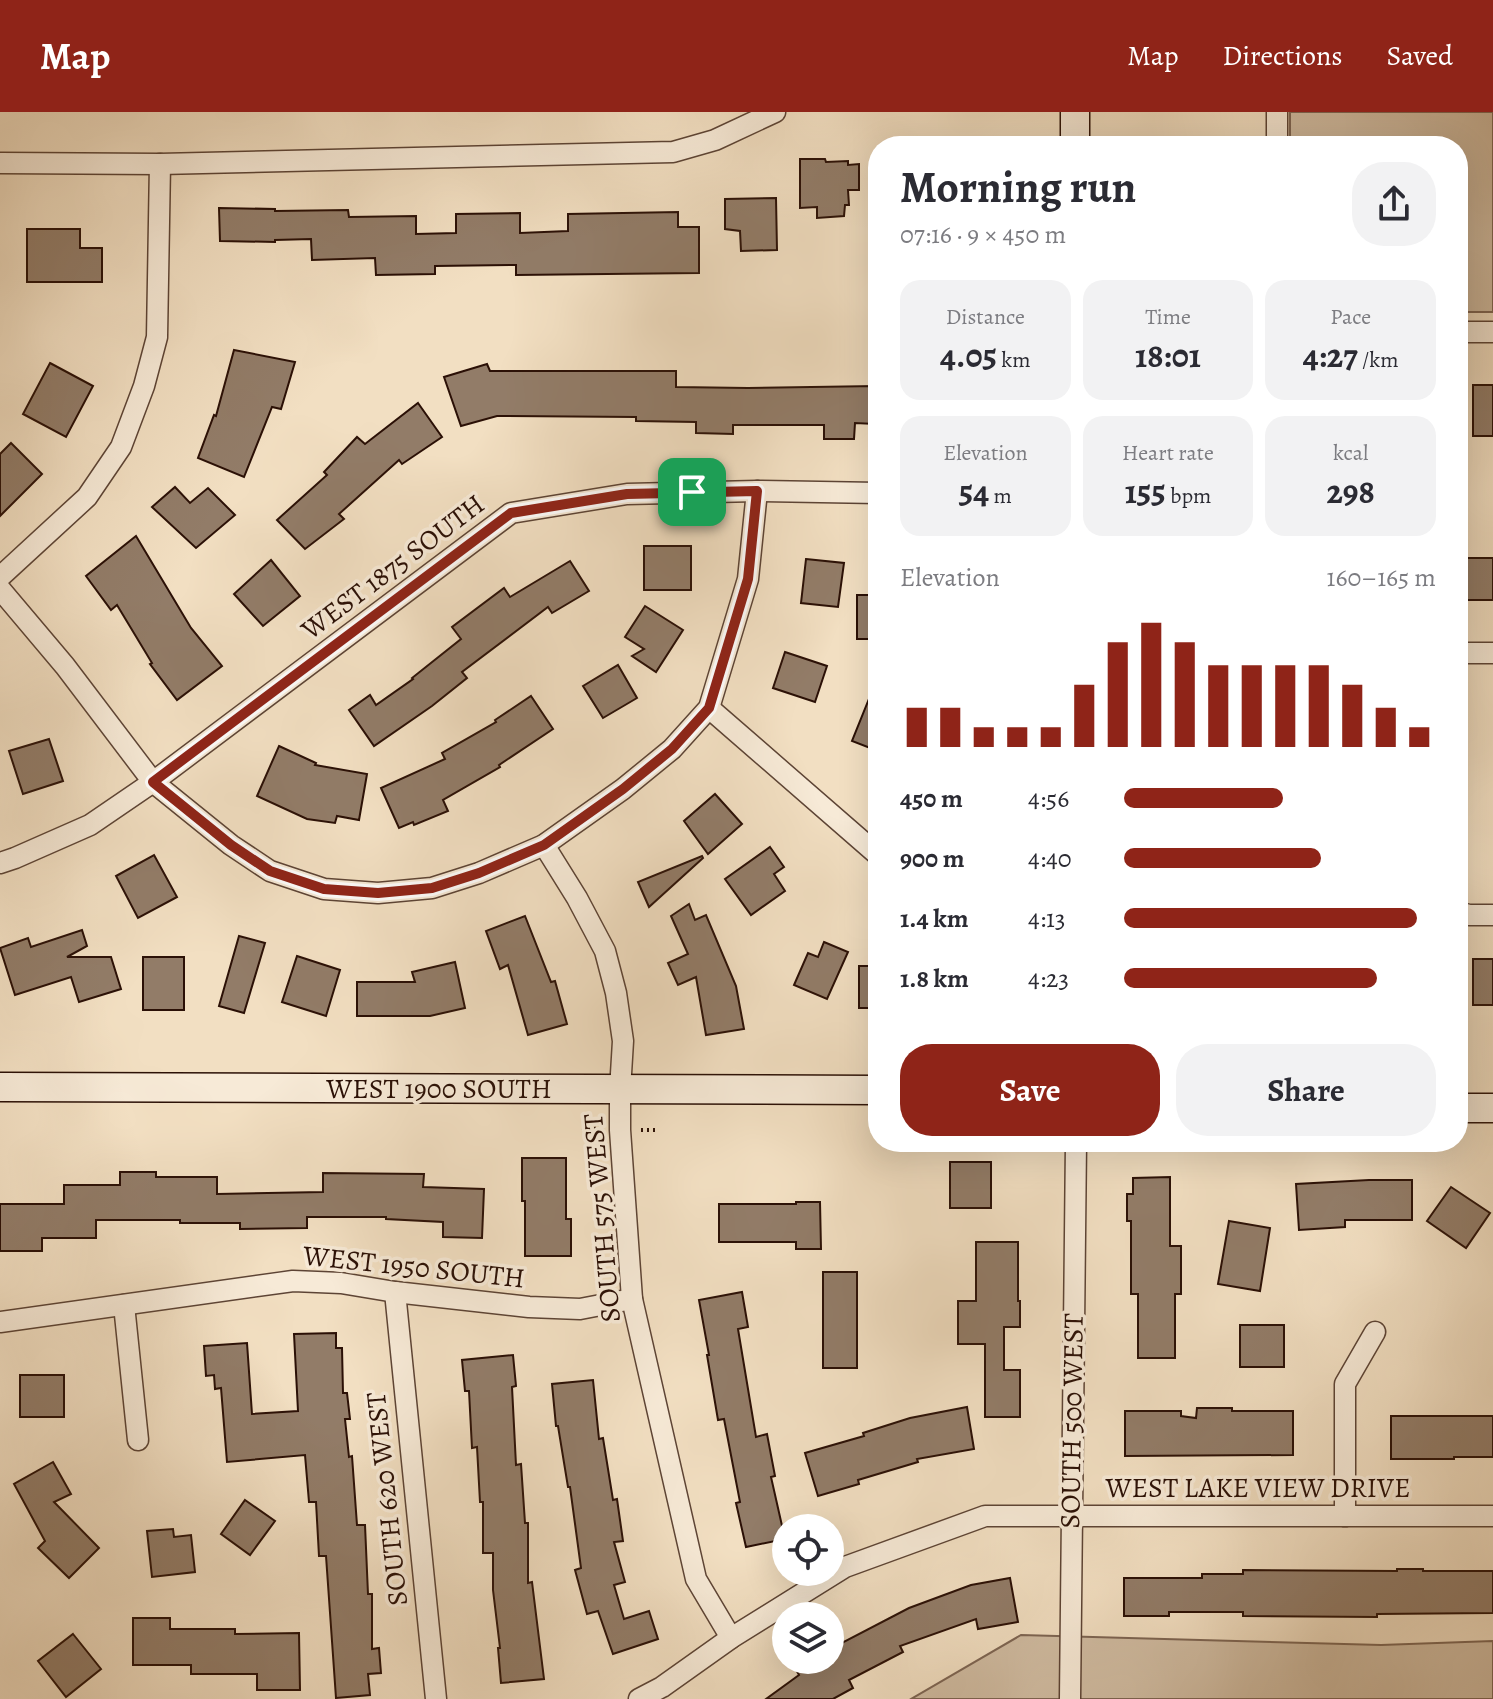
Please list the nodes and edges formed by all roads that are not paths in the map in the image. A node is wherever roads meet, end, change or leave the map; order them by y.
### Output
1 (775, 112) edge
2 (1075, 112) edge
3 (1277, 112) edge
4 (1075, 136) edge
5 (1277, 136) edge
6 (0, 163) edge
7 (160, 164) junction
8 (1468, 332) edge
9 (1493, 332) edge
10 (757, 491) junction
11 (868, 493) edge
12 (0, 577) edge
13 (0, 589) edge
14 (1468, 653) edge
15 (1493, 653) edge
16 (709, 708) junction
17 (153, 782) junction
18 (544, 845) junction
19 (868, 846) edge
20 (0, 863) edge
21 (1468, 915) edge
22 (1493, 915) edge
23 (0, 1087) edge
24 (620, 1090) junction
25 (868, 1090) edge
26 (1468, 1108) edge
27 (1493, 1108) edge
28 (1076, 1152) edge
29 (395, 1292) junction
30 (632, 1299) junction
31 (124, 1305) junction
32 (0, 1322) edge
33 (1375, 1332) dead end
34 (138, 1440) dead end
35 (1071, 1516) junction
36 (1345, 1516) junction
37 (1493, 1516) edge
38 (731, 1638) junction
39 (436, 1699) edge
40 (639, 1699) edge
41 (1070, 1699) edge

1 - 7 street
2 - 4 street
3 - 5 street
6 - 7 street
7 - 12 street
8 - 9 street
10 - 11 street, WEST 1875 SOUTH
10 - 16 street
10 - 17 street, WEST 1875 SOUTH
13 - 17 street
14 - 15 street
16 - 18 street
16 - 19 street
17 - 18 street
17 - 20 street, WEST 1875 SOUTH
18 - 24 street, SOUTH 575 WEST
21 - 22 street
23 - 24 street, WEST 1900 SOUTH
24 - 25 street, WEST 1900 SOUTH
24 - 30 street, SOUTH 575 WEST
26 - 27 street
28 - 35 street, SOUTH 500 WEST
29 - 30 street, WEST 1950 SOUTH
29 - 31 street, WEST 1950 SOUTH
29 - 39 street, SOUTH 620 WEST
30 - 38 street, SOUTH 575 WEST
31 - 32 street, WEST 1950 SOUTH
31 - 34 street
33 - 36 street
35 - 36 street, WEST LAKE VIEW DRIVE
35 - 38 street, WEST LAKE VIEW DRIVE
35 - 41 street, SOUTH 500 WEST
36 - 37 street, WEST LAKE VIEW DRIVE
38 - 40 street, WEST LAKE VIEW DRIVE

